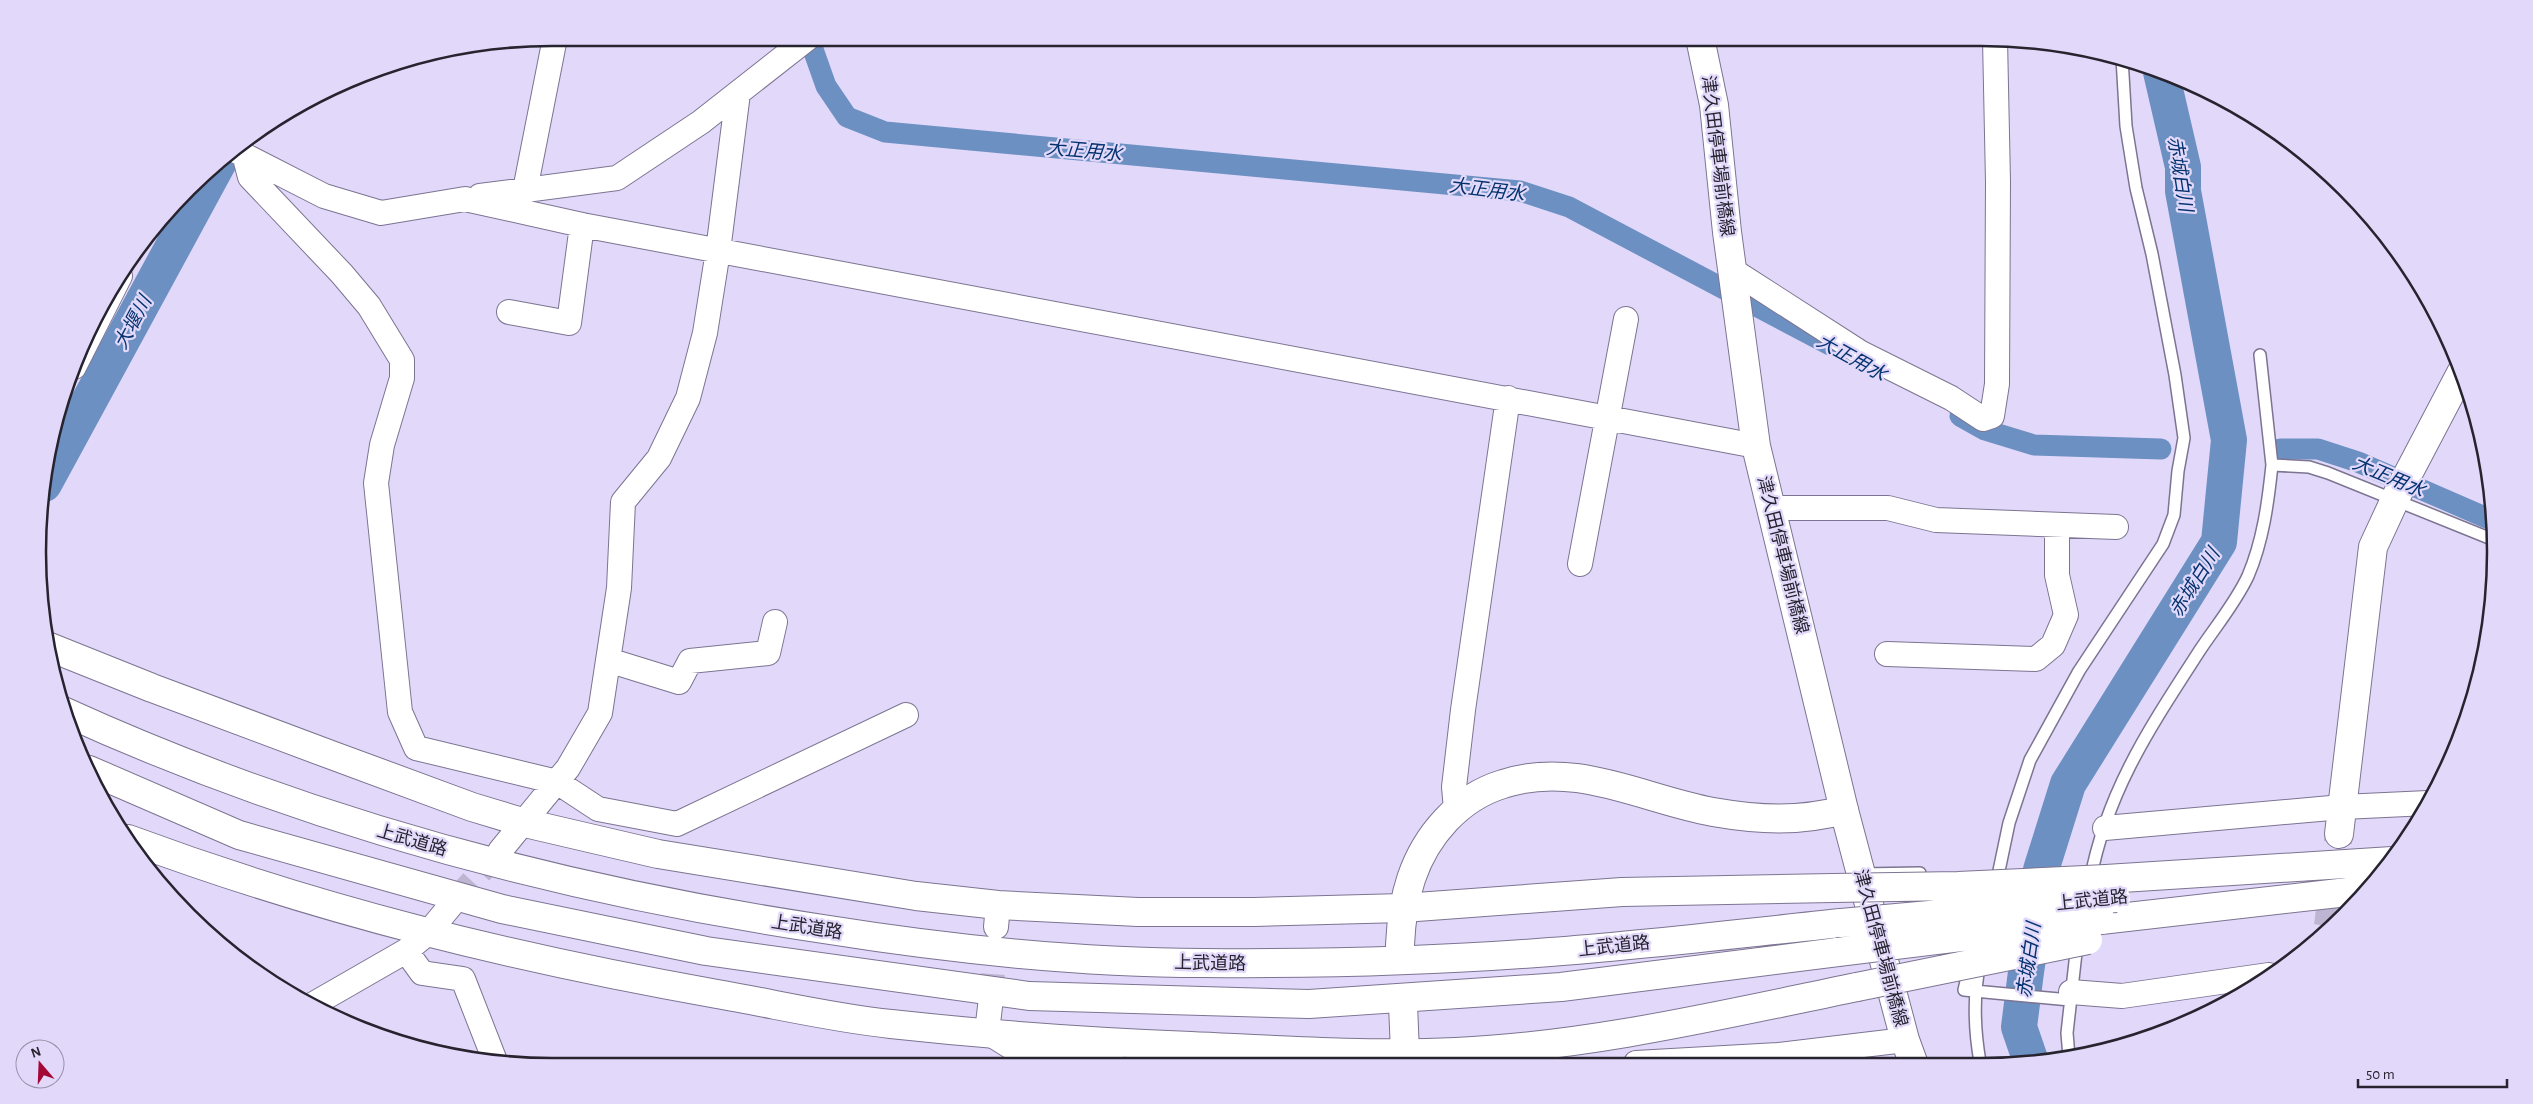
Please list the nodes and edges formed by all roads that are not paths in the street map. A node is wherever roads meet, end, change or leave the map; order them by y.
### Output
1 (553, 46) edge
2 (797, 46) edge
3 (1702, 46) edge
4 (1995, 46) edge
5 (2122, 66) edge
6 (738, 93) junction
7 (241, 153) edge
8 (240, 154) edge
9 (525, 190) junction
10 (465, 199) junction
11 (582, 225) junction
12 (718, 250) junction
13 (1733, 273) junction
14 (509, 312) dead end
15 (1626, 319) dead end
16 (2260, 355) dead end
17 (2457, 381) edge
18 (1508, 398) junction
19 (1607, 417) junction
20 (1756, 446) junction
21 (2272, 465) junction
22 (2396, 496) junction
23 (1772, 508) junction
24 (2058, 525) junction
25 (2116, 526) dead end
26 (2487, 537) edge
27 (1580, 564) dead end
28 (774, 622) dead end
29 (56, 649) edge
30 (1887, 654) dead end
31 (608, 660) junction
32 (906, 714) dead end
33 (73, 716) edge
34 (97, 773) edge
35 (557, 782) junction
36 (2420, 803) edge
37 (2342, 807) junction
38 (1456, 809) junction
39 (1844, 810) junction
40 (525, 823) junction
41 (2104, 828) junction
42 (2339, 834) tunnel mouth
43 (138, 843) edge
44 (500, 851) tunnel mouth
45 (2380, 862) edge
46 (2375, 868) edge
47 (1989, 872) dead end
48 (1930, 873) dead end
49 (1862, 874) junction
50 (2111, 888) junction
51 (2356, 891) edge
52 (456, 899) tunnel mouth
53 (1403, 908) junction
54 (2094, 930) junction
55 (428, 933) junction
56 (1400, 945) tunnel mouth
57 (406, 951) junction
58 (2256, 977) edge
59 (1978, 991) junction
60 (2067, 997) junction
61 (991, 998) tunnel mouth
62 (319, 1001) edge
63 (1403, 1004) tunnel mouth
64 (987, 1032) junction
65 (2069, 1050) edge
66 (1909, 1051) edge
67 (1405, 1053) junction
68 (492, 1054) edge
69 (1051, 1058) edge
70 (1737, 1058) edge
71 (1979, 1058) edge

1 - 9 street
2 - 6 street
3 - 13 main road, 津久田停車場前橋線
4 - 13 street
5 - 59 lane
6 - 9 street
6 - 12 street
7 - 10 street
8 - 35 street
9 - 10 street
10 - 11 street
11 - 12 street
11 - 14 street
12 - 18 street
12 - 31 street
13 - 20 main road, 津久田停車場前橋線
15 - 19 street
16 - 21 lane
17 - 22 main road
18 - 19 street
18 - 38 street
19 - 20 street
19 - 27 street
20 - 23 main road, 津久田停車場前橋線
21 - 22 lane
21 - 41 lane
22 - 26 lane
22 - 37 main road
23 - 24 street
23 - 39 main road, 津久田停車場前橋線
24 - 25 street
24 - 30 street
28 - 31 street
29 - 40 main road
31 - 35 street
32 - 35 street
33 - 50 main road, 上武道路, bridge
34 - 54 main road, 上武道路, bridge
35 - 40 street
36 - 37 street
37 - 41 street
37 - 42 main road
38 - 39 main road
38 - 53 main road
39 - 49 main road, 津久田停車場前橋線
40 - 44 street
40 - 53 main road
41 - 60 lane
43 - 55 main road
45 - 50 main road
46 - 50 main road, 上武道路
47 - 59 lane
48 - 49 lane
49 - 66 main road, 津久田停車場前橋線
50 - 53 main road, bridge
51 - 54 main road
52 - 55 street
53 - 56 main road
54 - 67 main road, bridge
55 - 57 street
55 - 64 main road
57 - 62 street
57 - 68 street
58 - 60 street
59 - 60 lane
59 - 71 lane
60 - 65 lane
61 - 64 street
63 - 67 main road
64 - 67 main road
64 - 69 street
66 - 70 street

